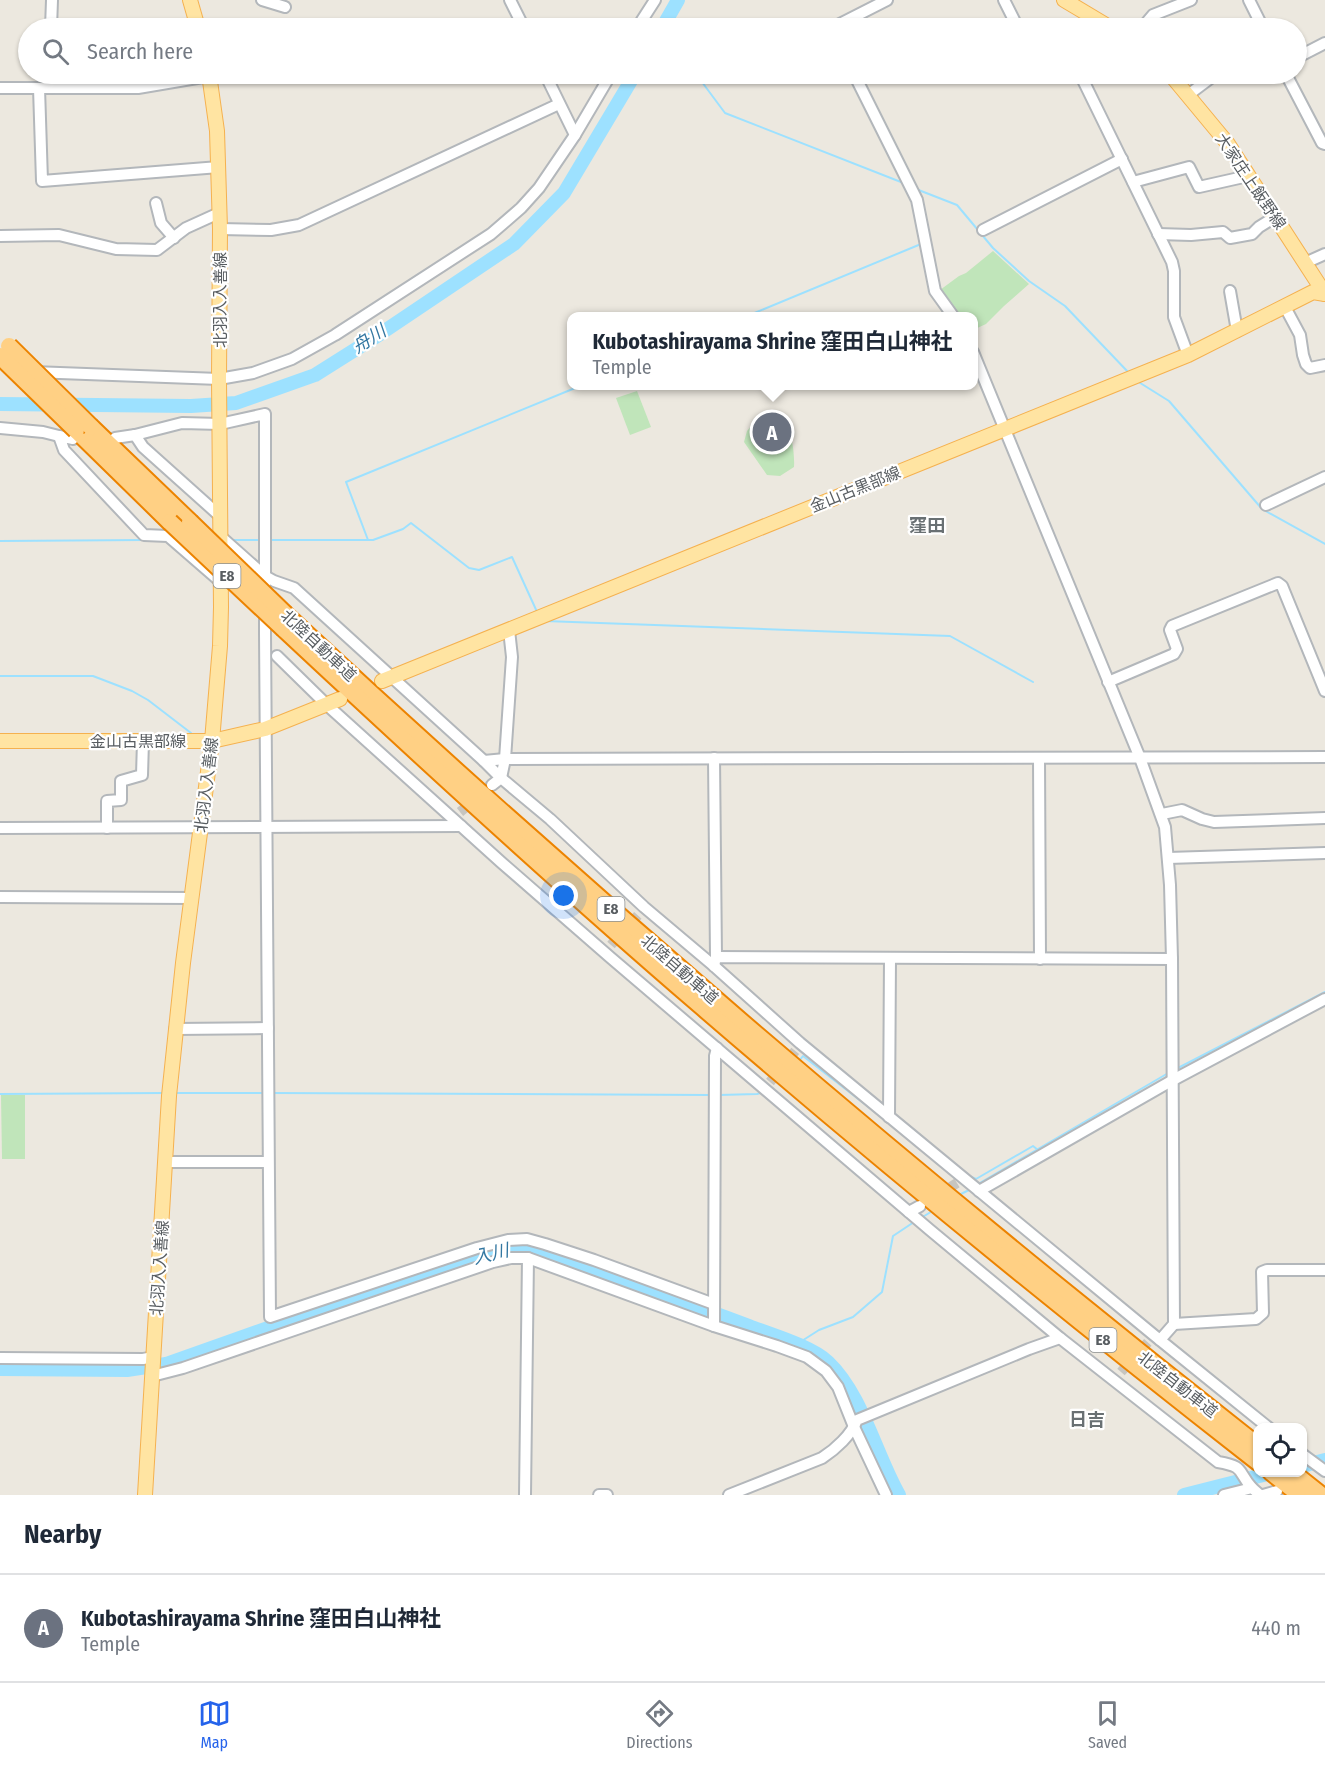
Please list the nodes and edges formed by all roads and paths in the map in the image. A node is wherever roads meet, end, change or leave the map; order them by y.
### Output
1 (52, 0) edge
2 (190, 0) edge
3 (262, 0) edge
4 (510, 0) edge
5 (655, 0) edge
6 (887, 0) edge
7 (1004, 0) edge
8 (1191, 0) edge
9 (1249, 0) edge
10 (1071, 2) edge
11 (285, 7) dead end
12 (51, 18) edge
13 (195, 18) edge
14 (519, 18) edge
15 (643, 18) edge
16 (852, 18) edge
17 (1013, 18) edge
18 (1096, 18) edge
19 (1150, 18) edge
20 (1258, 18) edge
21 (1325, 43) edge
22 (1307, 52) edge
23 (46, 84) edge
24 (160, 84) edge
25 (210, 84) edge
26 (550, 84) edge
27 (605, 84) edge
28 (859, 84) edge
29 (1085, 84) edge
30 (1179, 84) edge
31 (1203, 84) edge
32 (1291, 84) edge
33 (0, 88) edge
34 (44, 88) junction
35 (1188, 95) junction
36 (559, 104) junction
37 (575, 135) junction
38 (1325, 144) edge
39 (1122, 159) junction
40 (219, 167) junction
41 (1248, 176) junction
42 (1133, 182) junction
43 (156, 203) dead end
44 (219, 213) junction
45 (1275, 217) junction
46 (220, 229) junction
47 (983, 230) dead end
48 (1158, 234) junction
49 (0, 236) edge
50 (174, 237) junction
51 (1325, 254) edge
52 (1305, 263) junction
53 (1230, 291) dead end
54 (1325, 294) edge
55 (1285, 307) junction
56 (950, 312) edge
57 (1238, 331) junction
58 (3, 347) edge
59 (1188, 355) junction
60 (978, 364) edge
61 (1325, 365) edge
62 (0, 371) edge
63 (219, 379) junction
64 (220, 421) junction
65 (0, 428) edge
66 (1005, 428) junction
67 (80, 432) junction
68 (135, 435) junction
69 (58, 436) junction
70 (115, 438) dead end
71 (1325, 477) edge
72 (1266, 505) dead end
73 (220, 516) junction
74 (220, 536) junction
75 (265, 576) junction
76 (221, 582) junction
77 (285, 622) junction
78 (509, 630) junction
79 (277, 656) dead end
80 (387, 679) junction
81 (1108, 682) junction
82 (1325, 691) edge
83 (334, 702) junction
84 (265, 729) junction
85 (0, 741) edge
86 (143, 741) junction
87 (212, 741) junction
88 (1325, 757) edge
89 (714, 758) junction
90 (1039, 758) junction
91 (1140, 758) junction
92 (505, 759) junction
93 (484, 761) junction
94 (496, 781) junction
95 (1162, 814) junction
96 (1325, 818) edge
97 (458, 819) junction
98 (0, 828) edge
99 (107, 828) junction
100 (201, 828) junction
101 (267, 828) junction
102 (1325, 853) edge
103 (1168, 858) junction
104 (0, 897) edge
105 (192, 898) junction
106 (890, 958) junction
107 (1041, 959) junction
108 (1172, 959) junction
109 (715, 962) junction
110 (1325, 999) edge
111 (268, 1028) junction
112 (175, 1029) junction
113 (717, 1048) junction
114 (1173, 1080) junction
115 (889, 1117) junction
116 (165, 1162) junction
117 (268, 1162) junction
118 (979, 1191) junction
119 (944, 1193) junction
120 (955, 1211) junction
121 (909, 1212) junction
122 (528, 1258) junction
123 (1325, 1270) edge
124 (714, 1304) junction
125 (1174, 1324) junction
126 (714, 1326) junction
127 (1060, 1338) junction
128 (1154, 1339) junction
129 (0, 1358) edge
130 (152, 1367) junction
131 (856, 1423) junction
132 (1263, 1423) edge
133 (1253, 1443) edge
134 (1246, 1464) edge
135 (1286, 1477) edge
136 (1307, 1482) edge
137 (1258, 1493) edge
138 (145, 1495) edge
139 (525, 1495) edge
140 (599, 1495) edge
141 (607, 1495) edge
142 (729, 1495) edge
143 (886, 1495) edge
144 (1224, 1495) edge

1 - 12 street
2 - 13 main road
3 - 11 street
4 - 14 street
5 - 15 street
6 - 16 street
7 - 17 street
8 - 19 street
9 - 20 street
10 - 18 main road
21 - 22 street
23 - 34 street
24 - 34 street
25 - 40 main road, 北羽入入善線
26 - 36 street
27 - 37 street
28 - 56 street
29 - 39 street
30 - 35 main road, 大家庄上飯野線
31 - 35 street
32 - 38 street
33 - 34 street
34 - 40 street
35 - 41 main road, 大家庄上飯野線
36 - 37 street
36 - 46 street
37 - 63 street
39 - 42 street
39 - 47 street
40 - 44 main road, 北羽入入善線
41 - 42 street
41 - 45 main road, 大家庄上飯野線
42 - 48 street
43 - 50 street
44 - 46 main road, 北羽入入善線
44 - 50 street
45 - 48 street
45 - 52 main road, 大家庄上飯野線
46 - 63 main road, 北羽入入善線
48 - 59 street
49 - 50 street
51 - 52 street
52 - 54 main road, 大家庄上飯野線
53 - 57 street
54 - 55 main road, 金山古黒部線
55 - 57 main road, 金山古黒部線
55 - 61 street
57 - 59 main road, 金山古黒部線
58 - 67 highway, 北陸自動車道 / E8, bridge
59 - 66 main road, 金山古黒部線
60 - 66 street
62 - 63 street
63 - 64 main road, 北羽入入善線
64 - 68 street
64 - 73 main road, 北羽入入善線
64 - 75 street
65 - 69 street
66 - 78 main road, 金山古黒部線
66 - 81 street
67 - 69 street
67 - 77 highway, 北陸自動車道 / E8, bridge
67 - 77 highway, 北陸自動車道 / E8, bridge
68 - 70 street
68 - 73 street
69 - 76 street
71 - 72 street
73 - 74 main road, 北羽入入善線
74 - 75 street
74 - 76 main road, 北羽入入善線
75 - 80 street
75 - 84 street
76 - 87 main road, 北羽入入善線
77 - 119 highway, 北陸自動車道 / E8
78 - 80 main road, 金山古黒部線
78 - 92 street
79 - 83 street
80 - 93 street
81 - 82 street
81 - 91 street
83 - 84 main road, 金山古黒部線
83 - 97 street
84 - 87 main road, 金山古黒部線
84 - 101 street
85 - 86 main road, 金山古黒部線
86 - 87 main road, 金山古黒部線
86 - 99 street
87 - 100 main road, 北羽入入善線
88 - 91 street
89 - 90 street
89 - 92 street
89 - 109 street
90 - 91 street
90 - 107 street
91 - 95 street
92 - 93 street
92 - 94 street
93 - 94 street
94 - 109 street
95 - 96 street
95 - 103 street
97 - 101 street
97 - 113 street
98 - 99 street
99 - 100 street
100 - 101 street
100 - 105 main road, 北羽入入善線
101 - 111 street
102 - 103 street
103 - 108 street
104 - 105 street
105 - 112 main road, 北羽入入善線
106 - 107 street
106 - 109 street
106 - 115 street
107 - 108 street
108 - 114 street
109 - 115 street
110 - 114 street
111 - 112 street
111 - 117 street
112 - 116 main road, 北羽入入善線
113 - 121 street
113 - 124 street
114 - 118 street
114 - 125 street
115 - 119 street
116 - 117 street
116 - 130 main road, 北羽入入善線
117 - 124 street
118 - 119 street
118 - 128 street
119 - 120 highway, 北陸自動車道 / E8
119 - 121 street
120 - 133 highway, 北陸自動車道 / E8
120 - 134 highway, 北陸自動車道 / E8
121 - 127 street
122 - 126 street
122 - 130 street
122 - 139 street
123 - 125 street
124 - 126 street
125 - 128 street
126 - 131 street
127 - 131 street
127 - 134 street
128 - 132 street
129 - 130 street
130 - 138 main road, 北羽入入善線
131 - 142 street
131 - 143 street
134 - 137 street
135 - 136 highway
136 - 137 street
137 - 144 street
140 - 141 street

